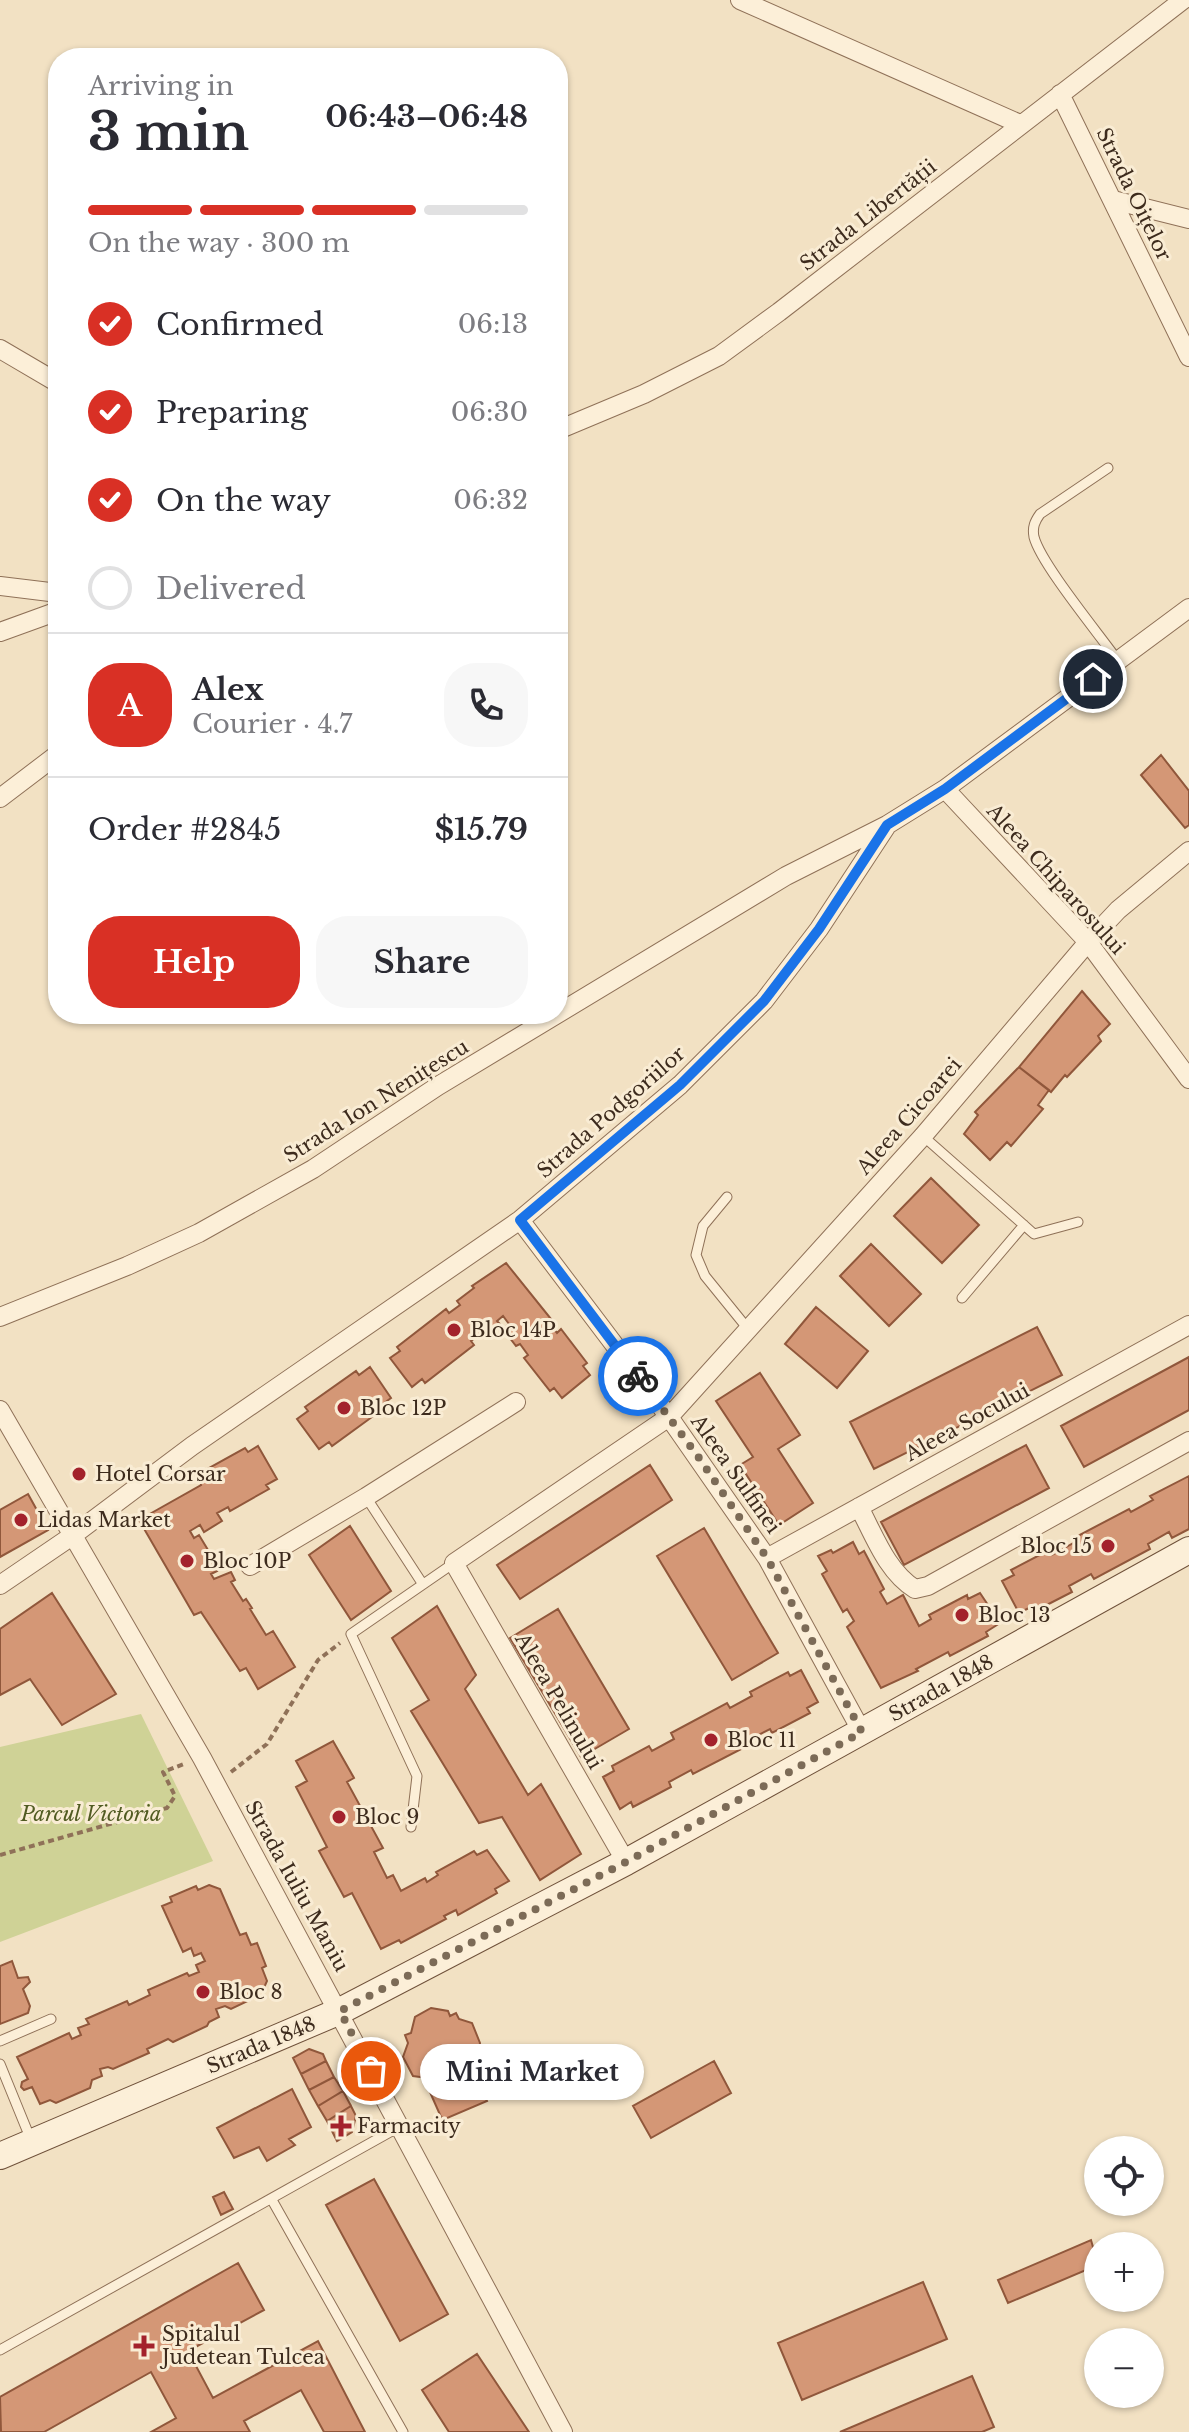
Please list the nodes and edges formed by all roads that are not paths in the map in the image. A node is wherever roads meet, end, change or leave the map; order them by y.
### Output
1 (740, 0) edge
2 (1183, 0) edge
3 (1060, 94) junction
4 (1020, 124) junction
5 (1113, 200) junction
6 (1189, 219) edge
7 (0, 349) edge
8 (1189, 357) edge
9 (48, 377) edge
10 (568, 426) edge
11 (1108, 468) dead end
12 (0, 586) edge
13 (48, 592) edge
14 (1189, 608) edge
15 (48, 615) edge
16 (0, 632) edge
17 (1118, 661) junction
18 (48, 762) edge
19 (945, 789) junction
20 (0, 798) edge
21 (887, 825) junction
22 (1187, 857) edge
23 (1088, 942) junction
24 (568, 1008) edge
25 (541, 1024) edge
26 (1189, 1079) edge
27 (923, 1136) junction
28 (727, 1197) dead end
29 (520, 1220) junction
30 (1078, 1222) dead end
31 (1024, 1225) junction
32 (962, 1298) dead end
33 (0, 1317) edge
34 (1189, 1325) edge
35 (748, 1329) junction
36 (516, 1402) dead end
37 (0, 1410) edge
38 (669, 1417) junction
39 (1189, 1441) edge
40 (366, 1497) junction
41 (859, 1507) junction
42 (72, 1536) junction
43 (1189, 1550) edge
44 (767, 1558) junction
45 (454, 1563) junction
46 (250, 1566) dead end
47 (422, 1583) junction
48 (0, 1585) edge
49 (862, 1732) junction
50 (411, 1827) dead end
51 (626, 1862) junction
52 (340, 2011) junction
53 (51, 2019) dead end
54 (0, 2041) edge
55 (0, 2064) edge
56 (399, 2127) junction
57 (32, 2143) junction
58 (0, 2156) edge
59 (272, 2200) junction
60 (0, 2350) edge
61 (403, 2432) edge
62 (563, 2432) edge

1 - 4 street
2 - 3 street, Strada Libertății
3 - 4 street, Strada Libertății
3 - 5 street, Strada Oițelor
4 - 10 street, Strada Libertății
5 - 6 street
5 - 8 street, Strada Oițelor
7 - 9 street
11 - 17 lane
12 - 13 street
14 - 17 street, Strada Podgoriilor
15 - 16 street
17 - 19 street, Strada Podgoriilor
18 - 20 street
19 - 21 street, Strada Podgoriilor
19 - 23 street, Aleea Chiparosului
21 - 24 street, Strada Ion Nenițescu
21 - 29 street, Strada Podgoriilor
22 - 23 street, Aleea Cicoarei
23 - 26 street, Aleea Chiparosului
23 - 27 street, Aleea Cicoarei
25 - 33 street, Strada Ion Nenițescu
27 - 31 lane
27 - 35 street, Aleea Cicoarei
28 - 35 lane
29 - 38 street, Aleea Sulfinei
29 - 42 street, Strada Podgoriilor
30 - 31 lane
31 - 32 lane
34 - 41 street, Aleea Socului
35 - 38 street, Aleea Cicoarei
36 - 40 street
37 - 42 street, Strada Iuliu Maniu
38 - 44 street, Aleea Sulfinei
38 - 45 street
39 - 41 street
40 - 46 street
40 - 47 lane
41 - 44 street, Aleea Socului
42 - 48 street, Strada Podgoriilor
42 - 52 street, Strada Iuliu Maniu
43 - 49 main road, Strada 1848
44 - 49 street, Aleea Sulfinei
45 - 47 lane
45 - 51 street, Aleea Pelinului
47 - 50 lane
49 - 51 main road, Strada 1848
51 - 52 main road, Strada 1848
52 - 56 street, Strada Iuliu Maniu
52 - 57 main road, Strada 1848
53 - 54 lane
55 - 57 lane
56 - 59 lane
56 - 62 street, Strada Iuliu Maniu
57 - 58 main road, Strada 1848
59 - 60 lane
59 - 61 lane

